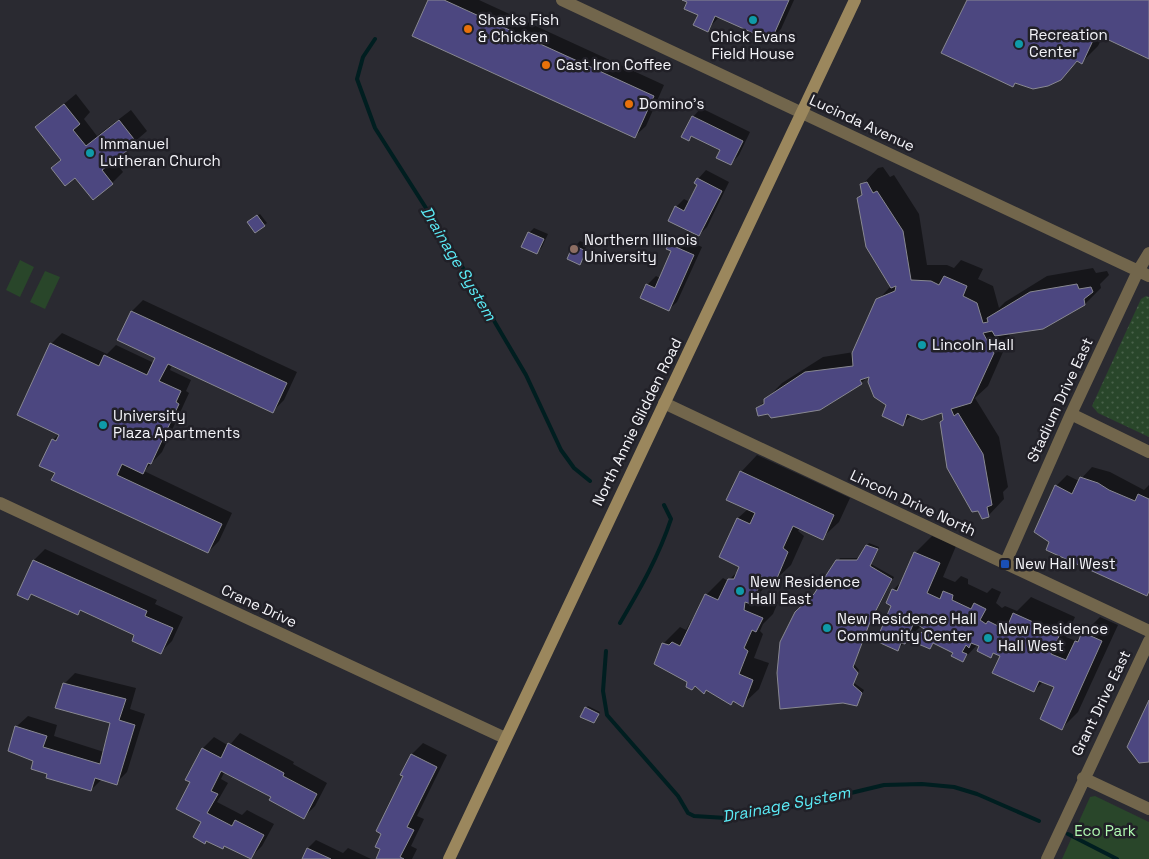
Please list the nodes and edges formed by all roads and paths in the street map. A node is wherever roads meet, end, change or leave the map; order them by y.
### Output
1 (562, 0) edge
2 (855, 0) edge
3 (803, 114) junction
4 (1149, 252) edge
5 (1144, 274) edge
6 (664, 403) junction
7 (1071, 414) junction
8 (1149, 452) edge
9 (0, 503) edge
10 (1005, 564) junction
11 (1149, 631) edge
12 (1149, 641) edge
13 (505, 738) junction
14 (1083, 778) junction
15 (1149, 808) edge
16 (449, 859) edge
17 (1046, 859) edge

1 - 3 street, Lucinda Avenue
2 - 3 main road, North Annie Glidden Road
3 - 5 street, Lucinda Avenue
3 - 6 main road, North Annie Glidden Road
4 - 5 street, Stadium Drive East
5 - 7 street, Stadium Drive East
6 - 10 street, Lincoln Drive North
6 - 13 main road, North Annie Glidden Road
7 - 8 street
7 - 10 street, Stadium Drive East
9 - 13 street, Crane Drive
10 - 11 street, Lincoln Drive North
12 - 14 street, Grant Drive East
13 - 16 main road, North Annie Glidden Road
14 - 15 street
14 - 17 street, Grant Drive East

